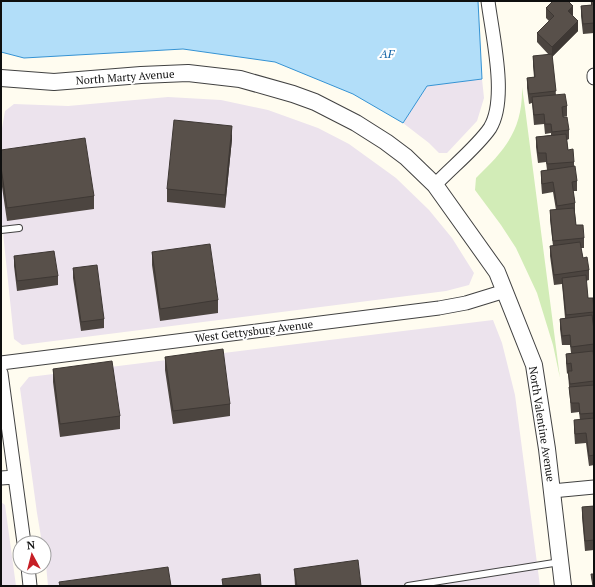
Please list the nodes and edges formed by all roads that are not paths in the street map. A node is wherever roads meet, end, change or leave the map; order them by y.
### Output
1 (488, 1) edge
2 (1, 78) edge
3 (435, 185) junction
4 (19, 228) dead end
5 (1, 230) edge
6 (505, 291) junction
7 (1, 363) edge
8 (1, 373) edge
9 (15, 476) junction
10 (1, 478) edge
11 (594, 487) edge
12 (552, 491) junction
13 (23, 535) edge
14 (560, 562) junction
15 (29, 575) edge
16 (30, 586) edge
17 (408, 586) edge
18 (563, 586) edge

1 - 3 street
2 - 3 street, North Marty Avenue
3 - 6 street, North Valentine Avenue
4 - 5 lane
6 - 7 street, West Gettysburg Avenue
6 - 12 street, North Valentine Avenue
8 - 9 street
9 - 10 street
9 - 13 street
11 - 12 street
12 - 14 street, North Valentine Avenue
14 - 17 lane
14 - 18 street, North Valentine Avenue
15 - 16 street

